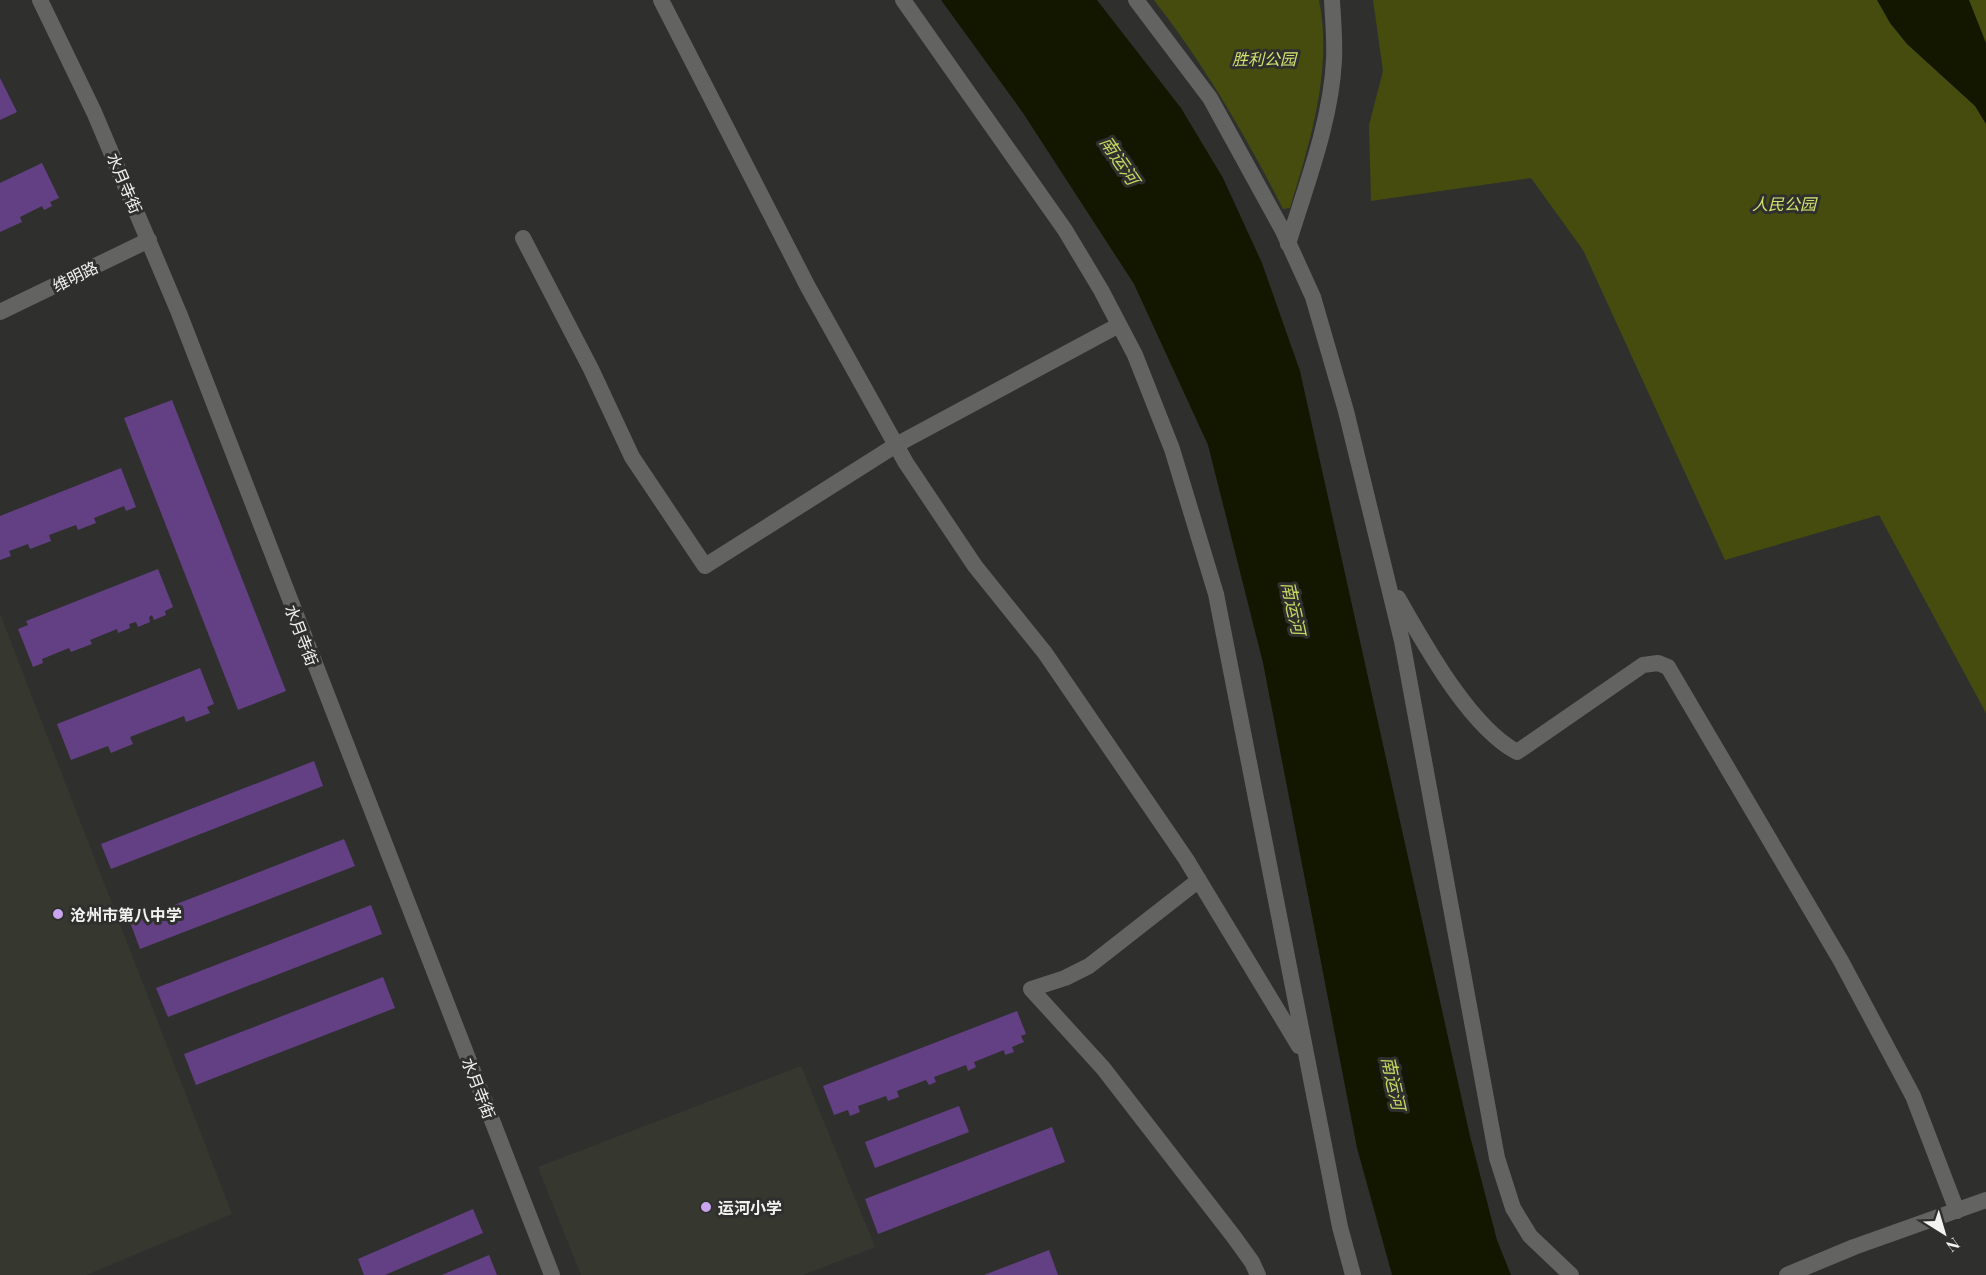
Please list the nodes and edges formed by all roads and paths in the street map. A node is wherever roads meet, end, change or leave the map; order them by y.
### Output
1 (40, 0) edge
2 (661, 0) edge
3 (903, 0) edge
4 (1136, 0) edge
5 (1332, 0) edge
6 (523, 238) dead end
7 (149, 240) junction
8 (1288, 244) junction
9 (0, 312) edge
10 (1119, 325) junction
11 (896, 445) junction
12 (1388, 580) junction
13 (1199, 880) junction
14 (1306, 1057) junction
15 (1986, 1200) edge
16 (1957, 1211) junction
17 (552, 1275) edge
18 (1258, 1275) edge
19 (1353, 1275) edge
20 (1571, 1275) edge
21 (1787, 1275) edge

1 - 7 street, 水月寺街
2 - 11 street
3 - 10 street
4 - 8 street
5 - 8 street
6 - 11 street
7 - 9 street, 维明路
7 - 17 street, 水月寺街
8 - 12 street
10 - 11 street
10 - 14 street
11 - 13 street
12 - 16 street
12 - 20 street
13 - 14 street
13 - 18 street
14 - 19 street
15 - 16 street
16 - 21 street

